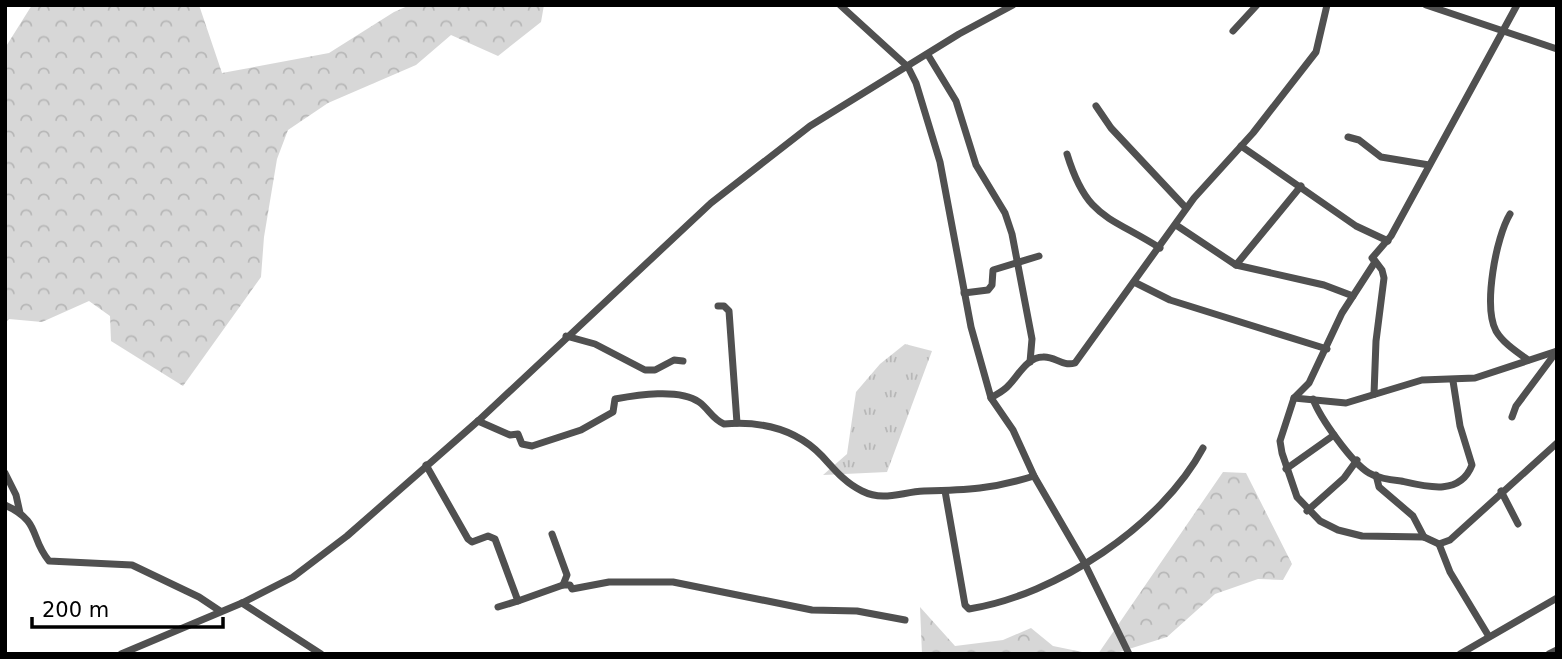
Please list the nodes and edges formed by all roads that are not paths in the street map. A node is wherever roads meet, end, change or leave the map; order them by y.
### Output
1 (840, 5) edge
2 (1013, 5) edge
3 (1257, 5) edge
4 (1327, 5) edge
5 (1426, 5) edge
6 (1517, 5) edge
7 (1233, 31) dead end
8 (1502, 32) junction
9 (1557, 49) edge
10 (928, 55) junction
11 (908, 68) junction
12 (1096, 106) dead end
13 (1349, 137) dead end
14 (1241, 146) junction
15 (1067, 154) dead end
16 (1429, 165) junction
17 (1301, 186) junction
18 (1186, 208) junction
19 (1510, 214) dead end
20 (1176, 225) junction
21 (1388, 241) junction
22 (1160, 248) junction
23 (1039, 256) dead end
24 (1372, 258) junction
25 (1017, 265) junction
26 (1236, 265) junction
27 (1134, 282) junction
28 (964, 293) junction
29 (1353, 296) junction
30 (718, 306) dead end
31 (566, 337) junction
32 (1326, 349) junction
33 (1557, 351) edge
34 (1528, 360) junction
35 (682, 362) dead end
36 (1030, 362) junction
37 (1453, 381) junction
38 (1374, 394) junction
39 (991, 398) junction
40 (1294, 398) junction
41 (1314, 399) junction
42 (1512, 417) dead end
43 (478, 421) junction
44 (737, 423) junction
45 (1334, 435) junction
46 (1557, 443) edge
47 (1203, 449) dead end
48 (1357, 460) junction
49 (426, 465) junction
50 (1286, 470) junction
51 (5, 473) edge
52 (1376, 475) junction
53 (1034, 476) junction
54 (945, 491) junction
55 (1501, 491) junction
56 (5, 505) edge
57 (1307, 511) junction
58 (20, 513) junction
59 (1518, 524) dead end
60 (552, 534) dead end
61 (1424, 537) junction
62 (1439, 544) junction
63 (1084, 562) junction
64 (563, 585) junction
65 (1557, 598) edge
66 (518, 601) junction
67 (242, 603) junction
68 (498, 607) dead end
69 (220, 611) junction
70 (905, 620) dead end
71 (1489, 635) junction
72 (1557, 650) edge
73 (121, 654) edge
74 (321, 654) edge
75 (1129, 654) edge
76 (1460, 654) edge
77 (1549, 654) edge

1 - 11 street
2 - 10 street
3 - 7 street
4 - 14 street
5 - 8 street
6 - 8 street
8 - 9 street
8 - 16 street
10 - 11 street
10 - 25 street
11 - 28 street
11 - 31 street
12 - 18 street
13 - 16 street
14 - 17 street
14 - 18 street
15 - 22 street
16 - 21 street
17 - 21 street
17 - 26 street
18 - 20 street
19 - 34 street
20 - 22 street
20 - 26 street
21 - 24 street
22 - 27 street
23 - 25 street
24 - 29 street
24 - 38 street
25 - 28 street
25 - 36 street
26 - 29 street
27 - 32 street
27 - 36 street
28 - 39 street
29 - 32 street
30 - 44 street
31 - 35 street
31 - 43 street
32 - 40 street
33 - 34 street
33 - 42 street
34 - 37 street
36 - 39 street
37 - 38 street
37 - 52 street
38 - 41 street
39 - 53 street
40 - 41 street
40 - 50 street
41 - 45 street
43 - 44 street
43 - 49 street
44 - 54 street
45 - 48 street
45 - 50 street
46 - 55 street
47 - 63 street
48 - 52 street
48 - 57 street
49 - 66 street
49 - 67 street
50 - 57 street
51 - 58 street
52 - 61 street
53 - 54 street
53 - 63 street
54 - 63 street
55 - 59 street
55 - 62 street
56 - 58 street
57 - 61 street
58 - 69 street
60 - 64 street
61 - 62 street
62 - 71 street
63 - 75 street
64 - 66 street
64 - 70 street
65 - 71 street
66 - 68 street
67 - 69 street
67 - 74 street
69 - 73 street
71 - 76 street
72 - 77 street

